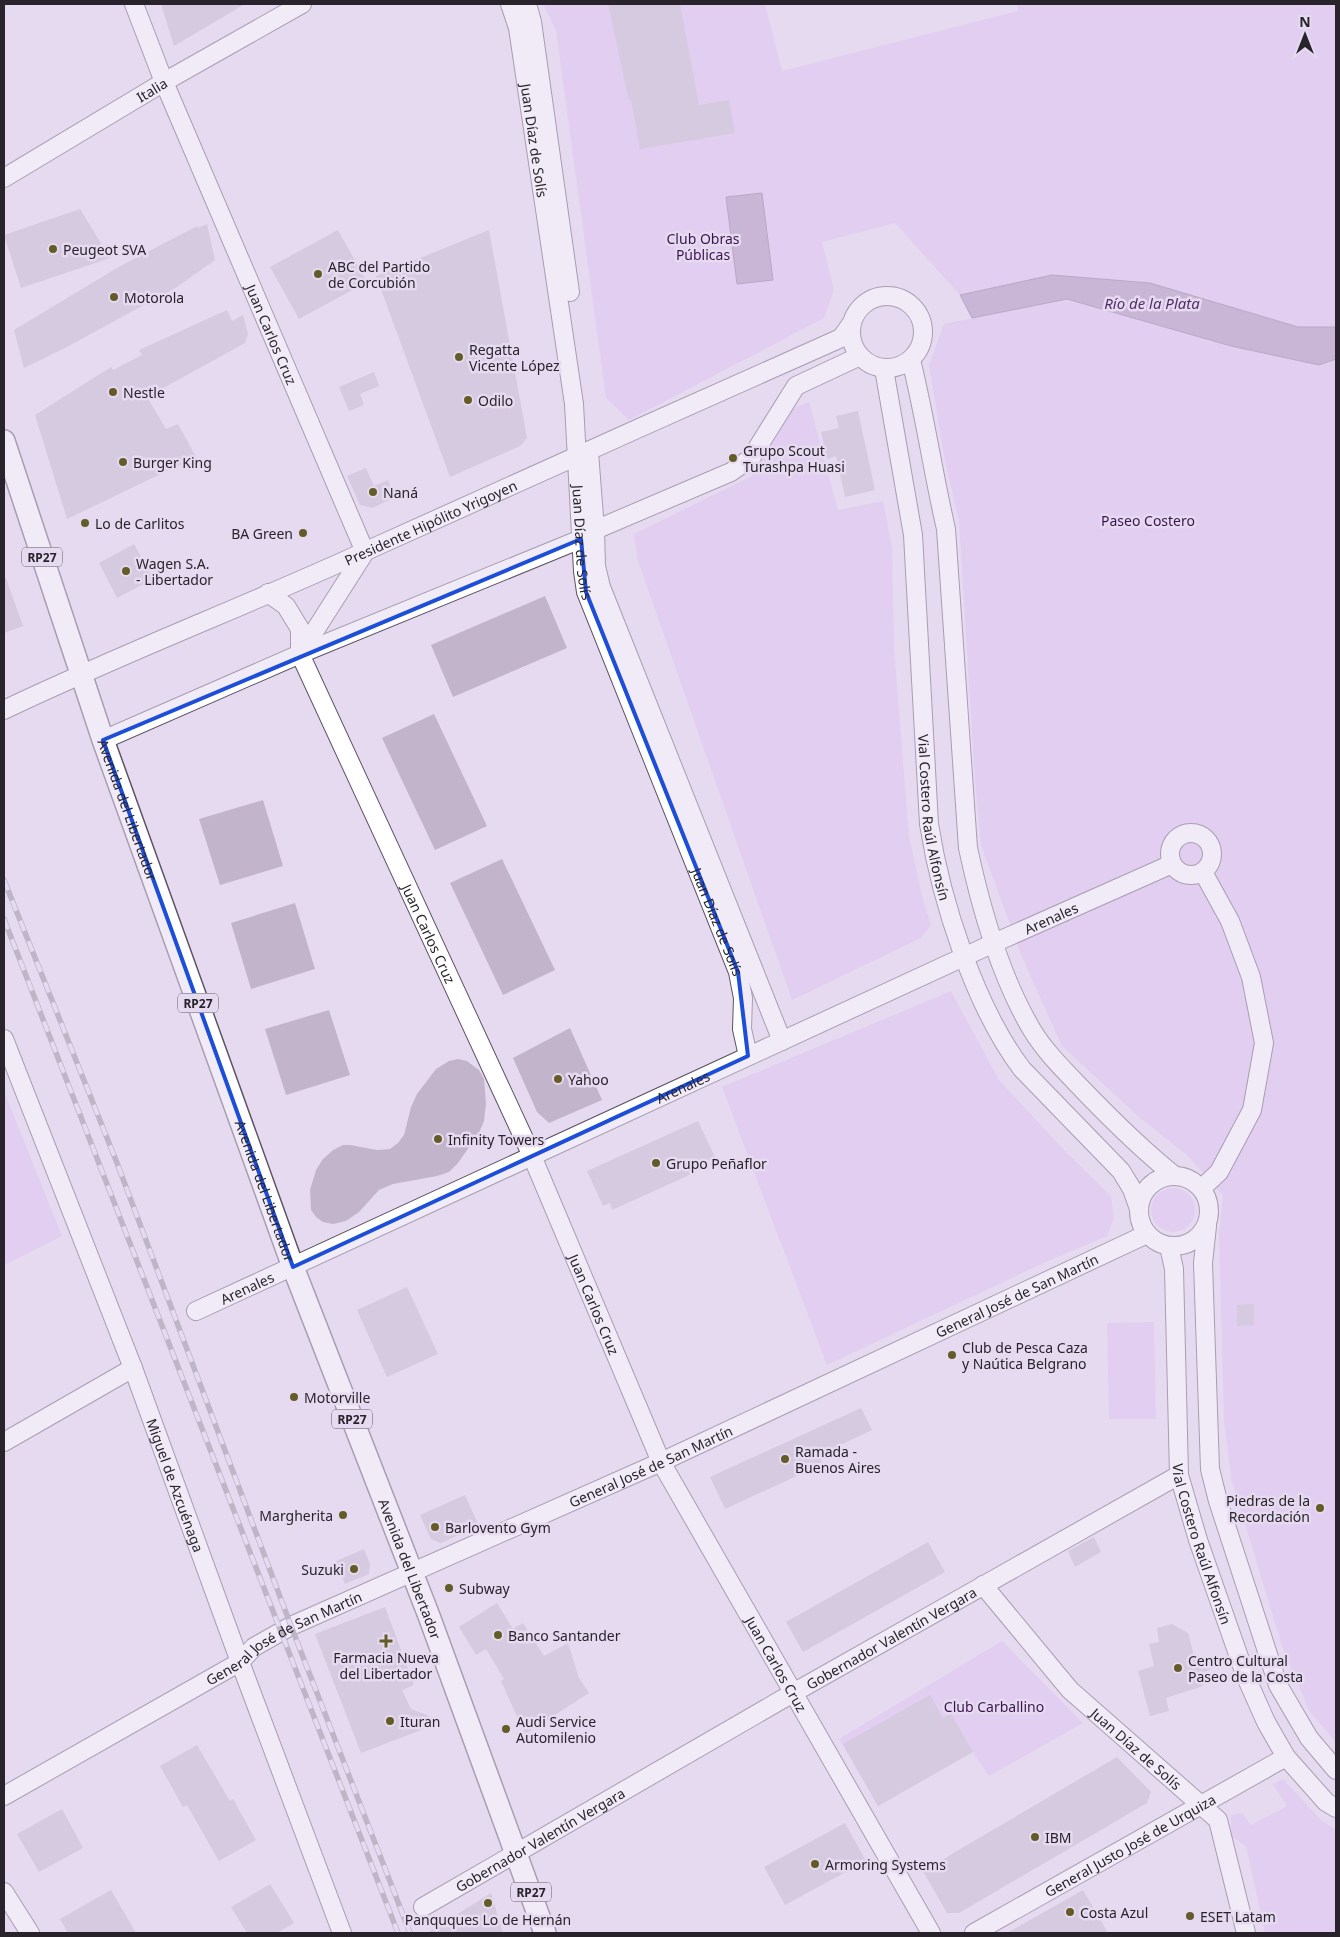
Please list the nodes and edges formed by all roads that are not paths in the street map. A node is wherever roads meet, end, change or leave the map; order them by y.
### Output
1 (134, 4) edge
2 (302, 4) edge
3 (510, 4) edge
4 (527, 4) edge
5 (164, 82) junction
6 (4, 178) edge
7 (851, 324) junction
8 (860, 356) junction
9 (911, 360) junction
10 (884, 369) junction
11 (4, 441) edge
12 (583, 452) junction
13 (588, 534) junction
14 (365, 552) junction
15 (268, 593) junction
16 (300, 654) junction
17 (80, 674) junction
18 (4, 710) edge
19 (103, 740) junction
20 (1172, 864) junction
21 (1203, 872) junction
22 (994, 943) junction
23 (965, 957) junction
24 (4, 1038) edge
25 (782, 1041) junction
26 (748, 1056) junction
27 (532, 1156) junction
28 (1175, 1176) junction
29 (1202, 1188) junction
30 (1139, 1209) junction
31 (1207, 1226) junction
32 (1147, 1234) junction
33 (1169, 1246) junction
34 (293, 1267) junction
35 (196, 1311) dead end
36 (133, 1368) junction
37 (4, 1442) edge
38 (661, 1462) junction
39 (1180, 1475) junction
40 (412, 1572) junction
41 (984, 1586) junction
42 (240, 1662) junction
43 (793, 1692) junction
44 (1286, 1757) junction
45 (1336, 1770) edge
46 (4, 1796) edge
47 (1201, 1805) junction
48 (1336, 1808) edge
49 (517, 1852) junction
50 (4, 1892) edge
51 (423, 1907) dead end
52 (30, 1933) edge
53 (342, 1933) edge
54 (545, 1933) edge
55 (931, 1933) edge
56 (974, 1933) edge
57 (1246, 1933) edge

1 - 5 street, Juan Carlos Cruz
2 - 5 street, Italia
3 - 12 street, Juan Díaz de Solís
4 - 12 street, Juan Díaz de Solís
5 - 6 street, Italia
5 - 14 street, Juan Carlos Cruz
7 - 8 street
7 - 9 street
7 - 12 street, Presidente Hipólito Yrigoyen
8 - 10 street
8 - 13 street
9 - 10 street
9 - 22 street, Vial Costero Raúl Alfonsín
10 - 23 street, Vial Costero Raúl Alfonsín
11 - 17 main road, Avenida del Libertador / RP27
12 - 13 street, Juan Díaz de Solís
12 - 14 street, Presidente Hipólito Yrigoyen
13 - 16 street
13 - 25 street, Juan Díaz de Solís
13 - 26 street, Juan Díaz de Solís
14 - 15 street, Presidente Hipólito Yrigoyen
14 - 16 street
15 - 16 street, Juan Carlos Cruz
15 - 17 street, Presidente Hipólito Yrigoyen
16 - 19 street
16 - 27 street, Juan Carlos Cruz
17 - 18 street, Presidente Hipólito Yrigoyen
17 - 19 main road, Avenida del Libertador / RP27
19 - 34 main road, Avenida del Libertador / RP27
20 - 21 street
20 - 21 street
20 - 22 street, Arenales
21 - 29 street
22 - 23 street, Arenales
22 - 28 street, Vial Costero Raúl Alfonsín
23 - 25 street, Arenales
23 - 30 street, Vial Costero Raúl Alfonsín
24 - 36 street, Miguel de Azcuénaga
25 - 26 street, Arenales
26 - 27 street, Arenales
27 - 34 street, Arenales
27 - 38 street, Juan Carlos Cruz
28 - 29 street
28 - 30 street
29 - 31 street
30 - 32 street
31 - 33 street
31 - 45 street, Vial Costero Raúl Alfonsín
32 - 33 street
32 - 38 street, General José de San Martín
33 - 39 street, Vial Costero Raúl Alfonsín
34 - 35 street, Arenales
34 - 40 main road, Avenida del Libertador / RP27
36 - 37 street
36 - 42 street, Miguel de Azcuénaga
38 - 40 street, General José de San Martín
38 - 43 street, Juan Carlos Cruz
39 - 41 street, Gobernador Valentín Vergara
39 - 44 street, Vial Costero Raúl Alfonsín
40 - 42 street, General José de San Martín
40 - 49 main road, Avenida del Libertador / RP27
41 - 43 street, Gobernador Valentín Vergara
41 - 47 street, Juan Díaz de Solís
42 - 46 street, General José de San Martín
42 - 53 street, Miguel de Azcuénaga
43 - 49 street, Gobernador Valentín Vergara
43 - 55 street, Juan Carlos Cruz
44 - 47 street, General Justo José de Urquiza
44 - 48 street, Vial Costero Raúl Alfonsín
47 - 56 street, General Justo José de Urquiza
47 - 57 street, Juan Díaz de Solís
49 - 51 street, Gobernador Valentín Vergara
49 - 54 main road, Avenida del Libertador / RP27
50 - 52 street

